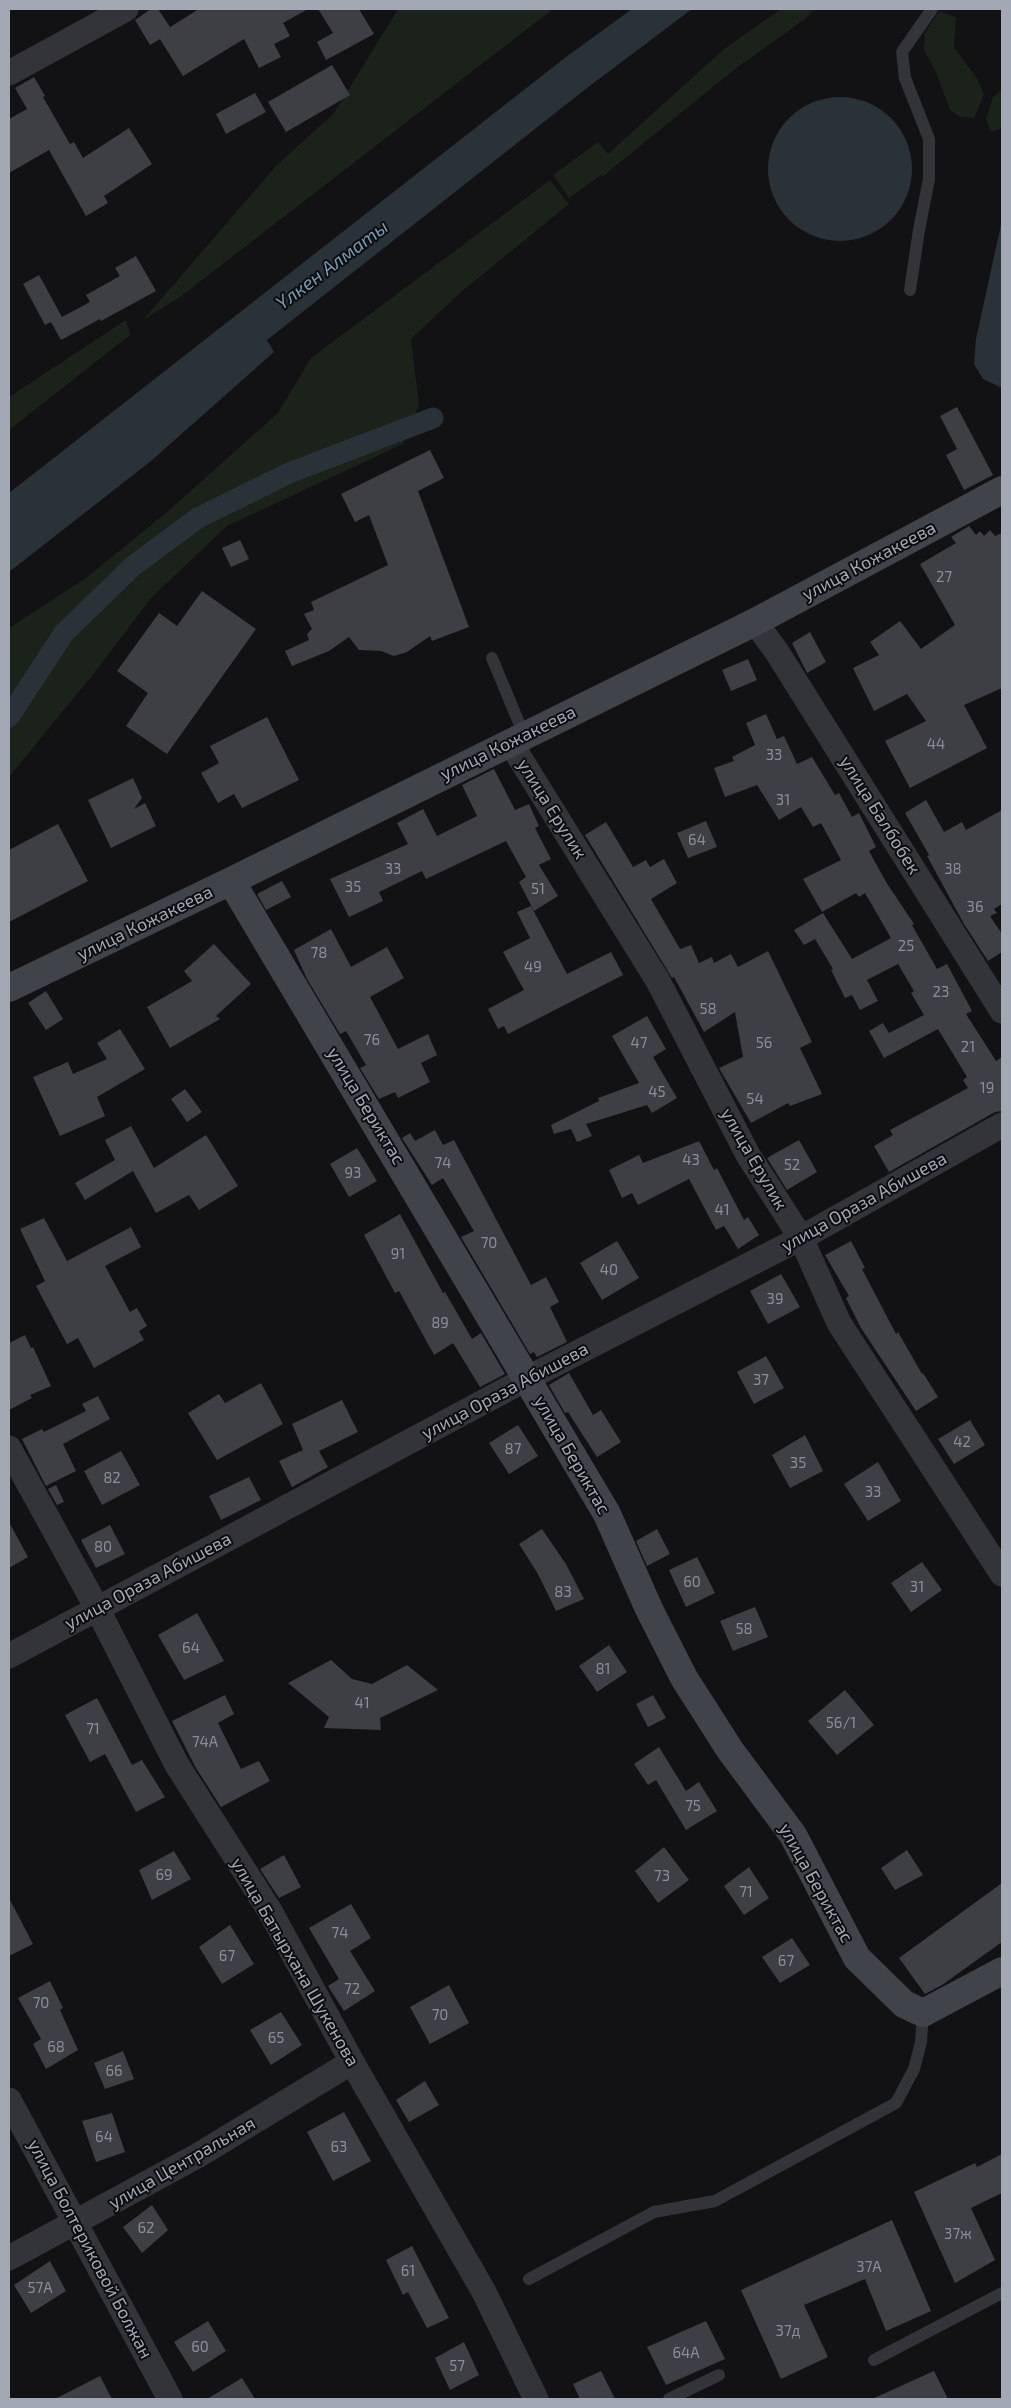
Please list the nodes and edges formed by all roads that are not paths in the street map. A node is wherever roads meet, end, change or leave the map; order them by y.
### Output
1 (126, 9) edge
2 (932, 9) edge
3 (9, 73) edge
4 (910, 290) dead end
5 (1002, 490) edge
6 (755, 622) junction
7 (492, 658) dead end
8 (518, 738) junction
9 (232, 881) junction
10 (9, 988) edge
11 (1002, 1011) edge
12 (1002, 1125) edge
13 (801, 1238) junction
14 (528, 1378) junction
15 (9, 1448) edge
16 (1002, 1574) edge
17 (97, 1608) junction
18 (9, 1656) edge
19 (1002, 1971) edge
20 (923, 2013) junction
21 (352, 2062) junction
22 (9, 2100) edge
23 (77, 2223) junction
24 (9, 2258) edge
25 (529, 2279) dead end
26 (1002, 2293) edge
27 (874, 2360) dead end
28 (719, 2375) dead end
29 (170, 2399) edge
30 (536, 2399) edge
31 (669, 2399) edge

1 - 3 street
2 - 4 lane
5 - 6 street, улица Кожакеева
6 - 8 street, улица Кожакеева
6 - 11 street, улица Балбобек
7 - 8 lane
8 - 9 street, улица Кожакеева
8 - 13 street, улица Ерулик
9 - 10 street, улица Кожакеева
9 - 14 street, улица Бериктас
12 - 13 street, улица Ораза Абишева
13 - 14 street, улица Ораза Абишева
13 - 16 street, улица Ерулик
14 - 17 street, улица Ораза Абишева
14 - 20 street, улица Бериктас
15 - 17 street, улица Батырхана Шукенова
17 - 18 street, улица Ораза Абишева
17 - 21 street, улица Батырхана Шукенова
19 - 20 street
20 - 25 lane
21 - 23 street, улица Центральная
21 - 30 street, улица Батырхана Шукенова
22 - 23 street, улица Болтериковой Болжан
23 - 24 street, улица Центральная
23 - 29 street, улица Болтериковой Болжан
26 - 27 lane
28 - 31 lane

